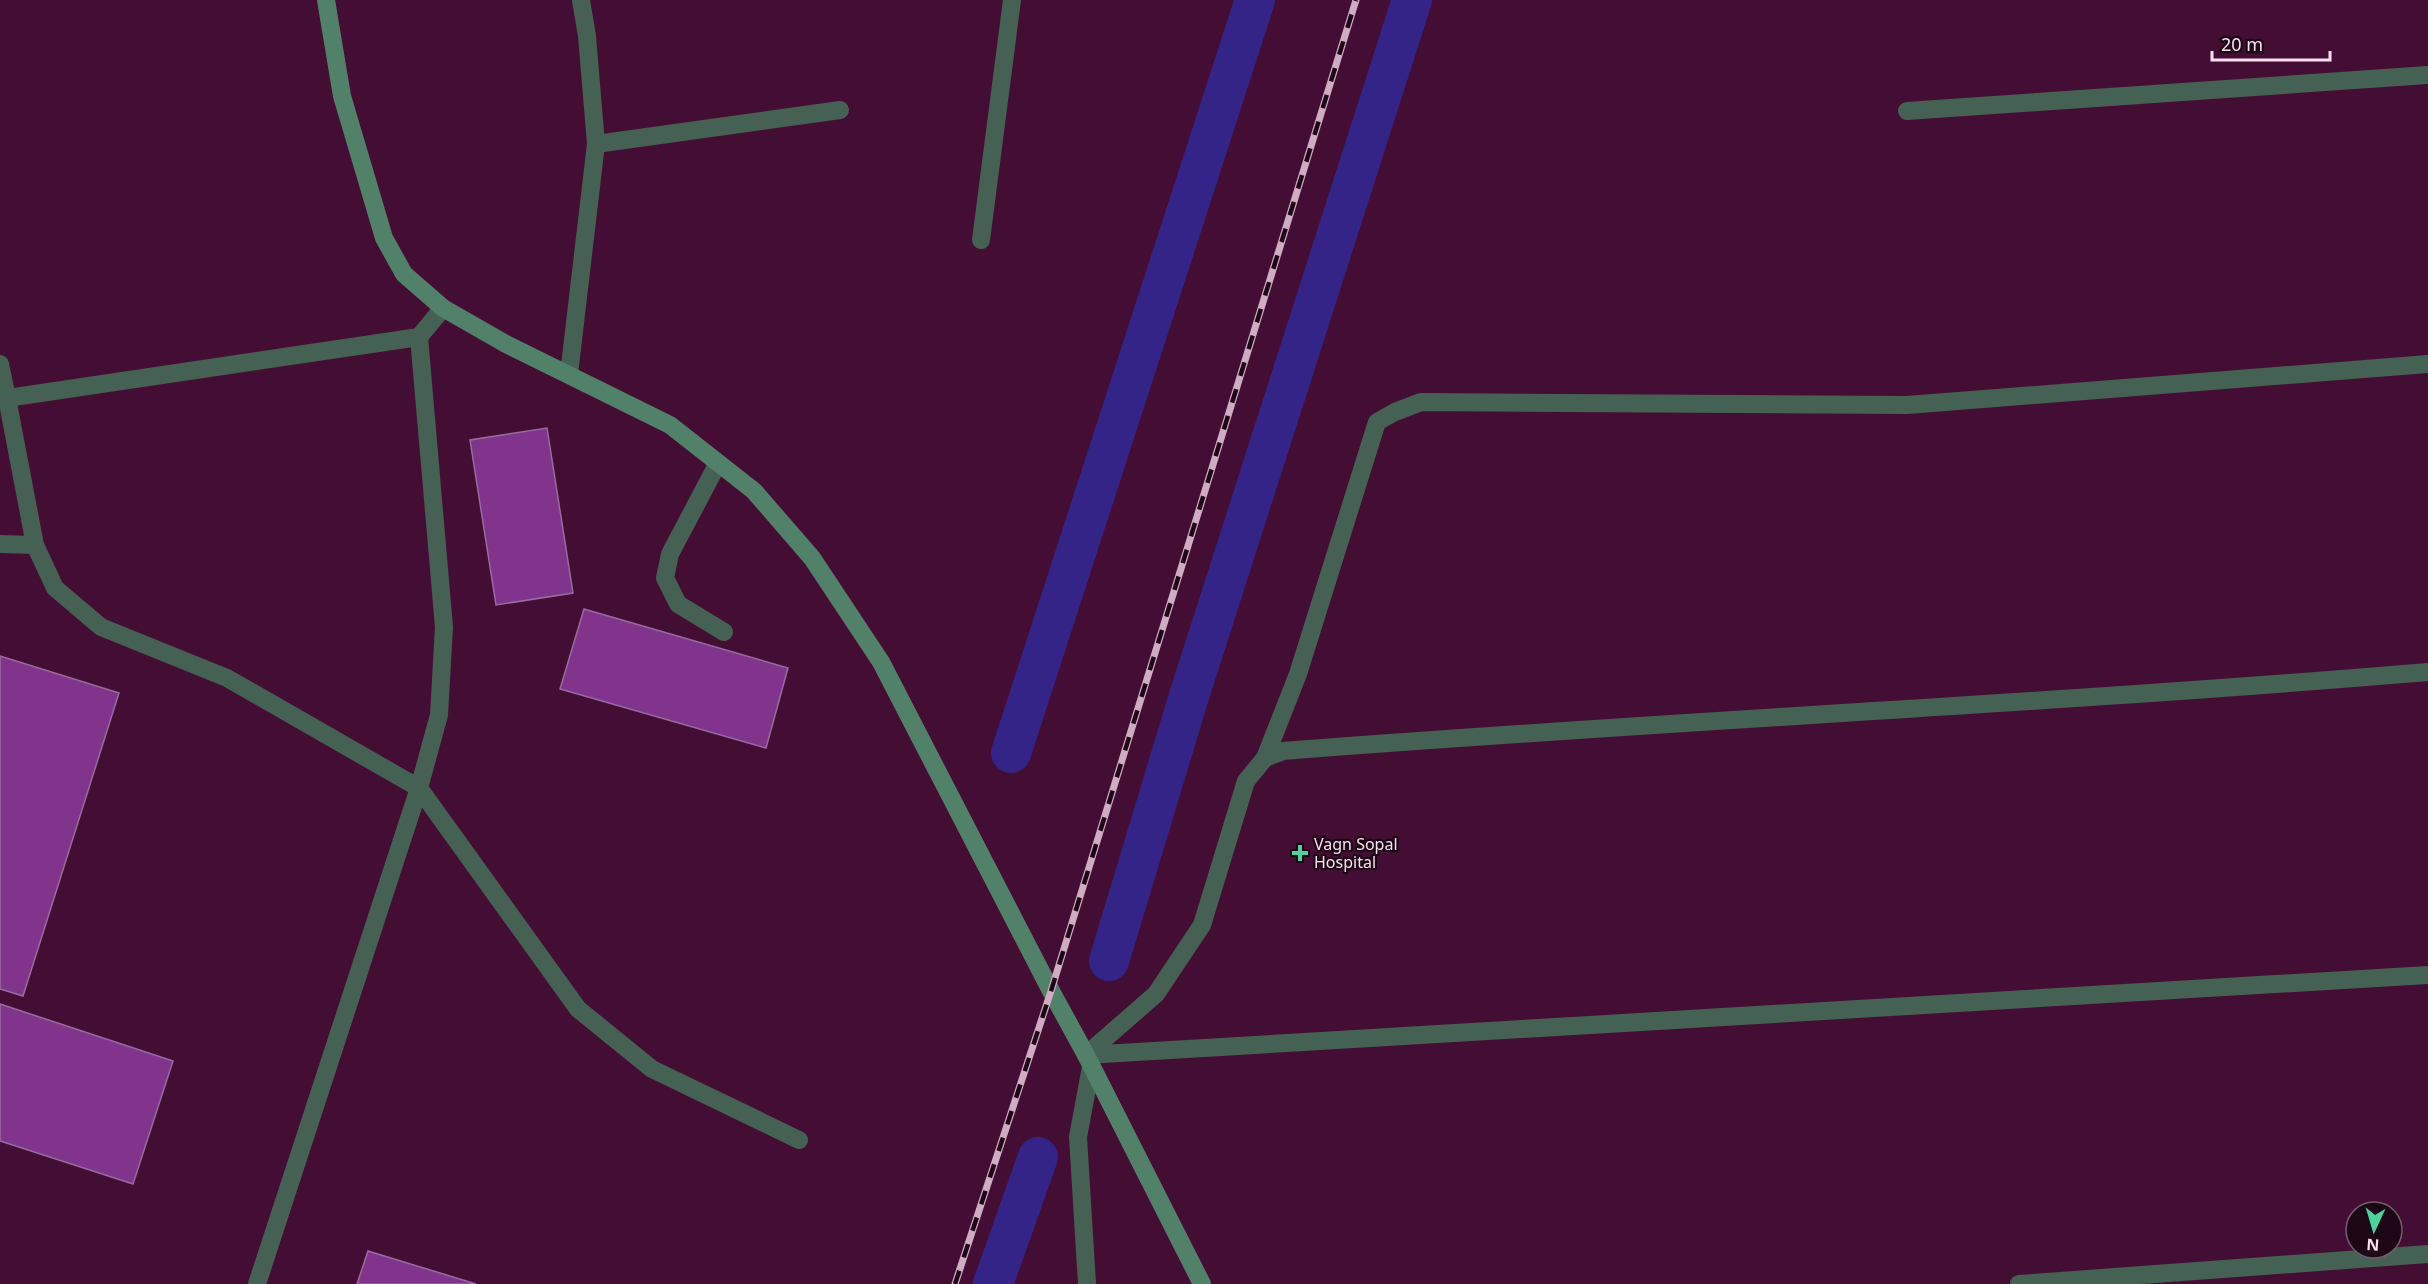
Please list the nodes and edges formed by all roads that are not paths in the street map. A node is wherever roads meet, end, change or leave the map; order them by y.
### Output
1 (326, 0) edge
2 (581, 0) edge
3 (1012, 0) edge
4 (2428, 75) edge
5 (840, 110) dead end
6 (1907, 111) dead end
7 (596, 144) junction
8 (981, 240) dead end
9 (443, 308) junction
10 (419, 337) junction
11 (0, 364) edge
12 (2428, 364) edge
13 (569, 374) junction
14 (3, 398) edge
15 (718, 463) junction
16 (0, 544) edge
17 (35, 545) junction
18 (724, 632) dead end
19 (2428, 672) edge
20 (1265, 758) junction
21 (419, 788) junction
22 (2428, 975) edge
23 (1089, 1061) junction
24 (799, 1140) dead end
25 (2428, 1254) edge
26 (257, 1284) edge
27 (1087, 1284) edge
28 (1202, 1284) edge
29 (2019, 1284) edge

1 - 9 street
2 - 7 street
3 - 8 street
4 - 6 street
5 - 7 street
7 - 13 street
9 - 10 street
9 - 13 street
10 - 14 street
10 - 21 street
11 - 14 street
12 - 20 street
13 - 15 street
14 - 17 street
15 - 18 street
15 - 23 street
16 - 17 street
17 - 21 street
19 - 20 street
20 - 23 street
21 - 24 street
21 - 26 street
22 - 23 street
23 - 27 street
23 - 28 street
25 - 29 street

